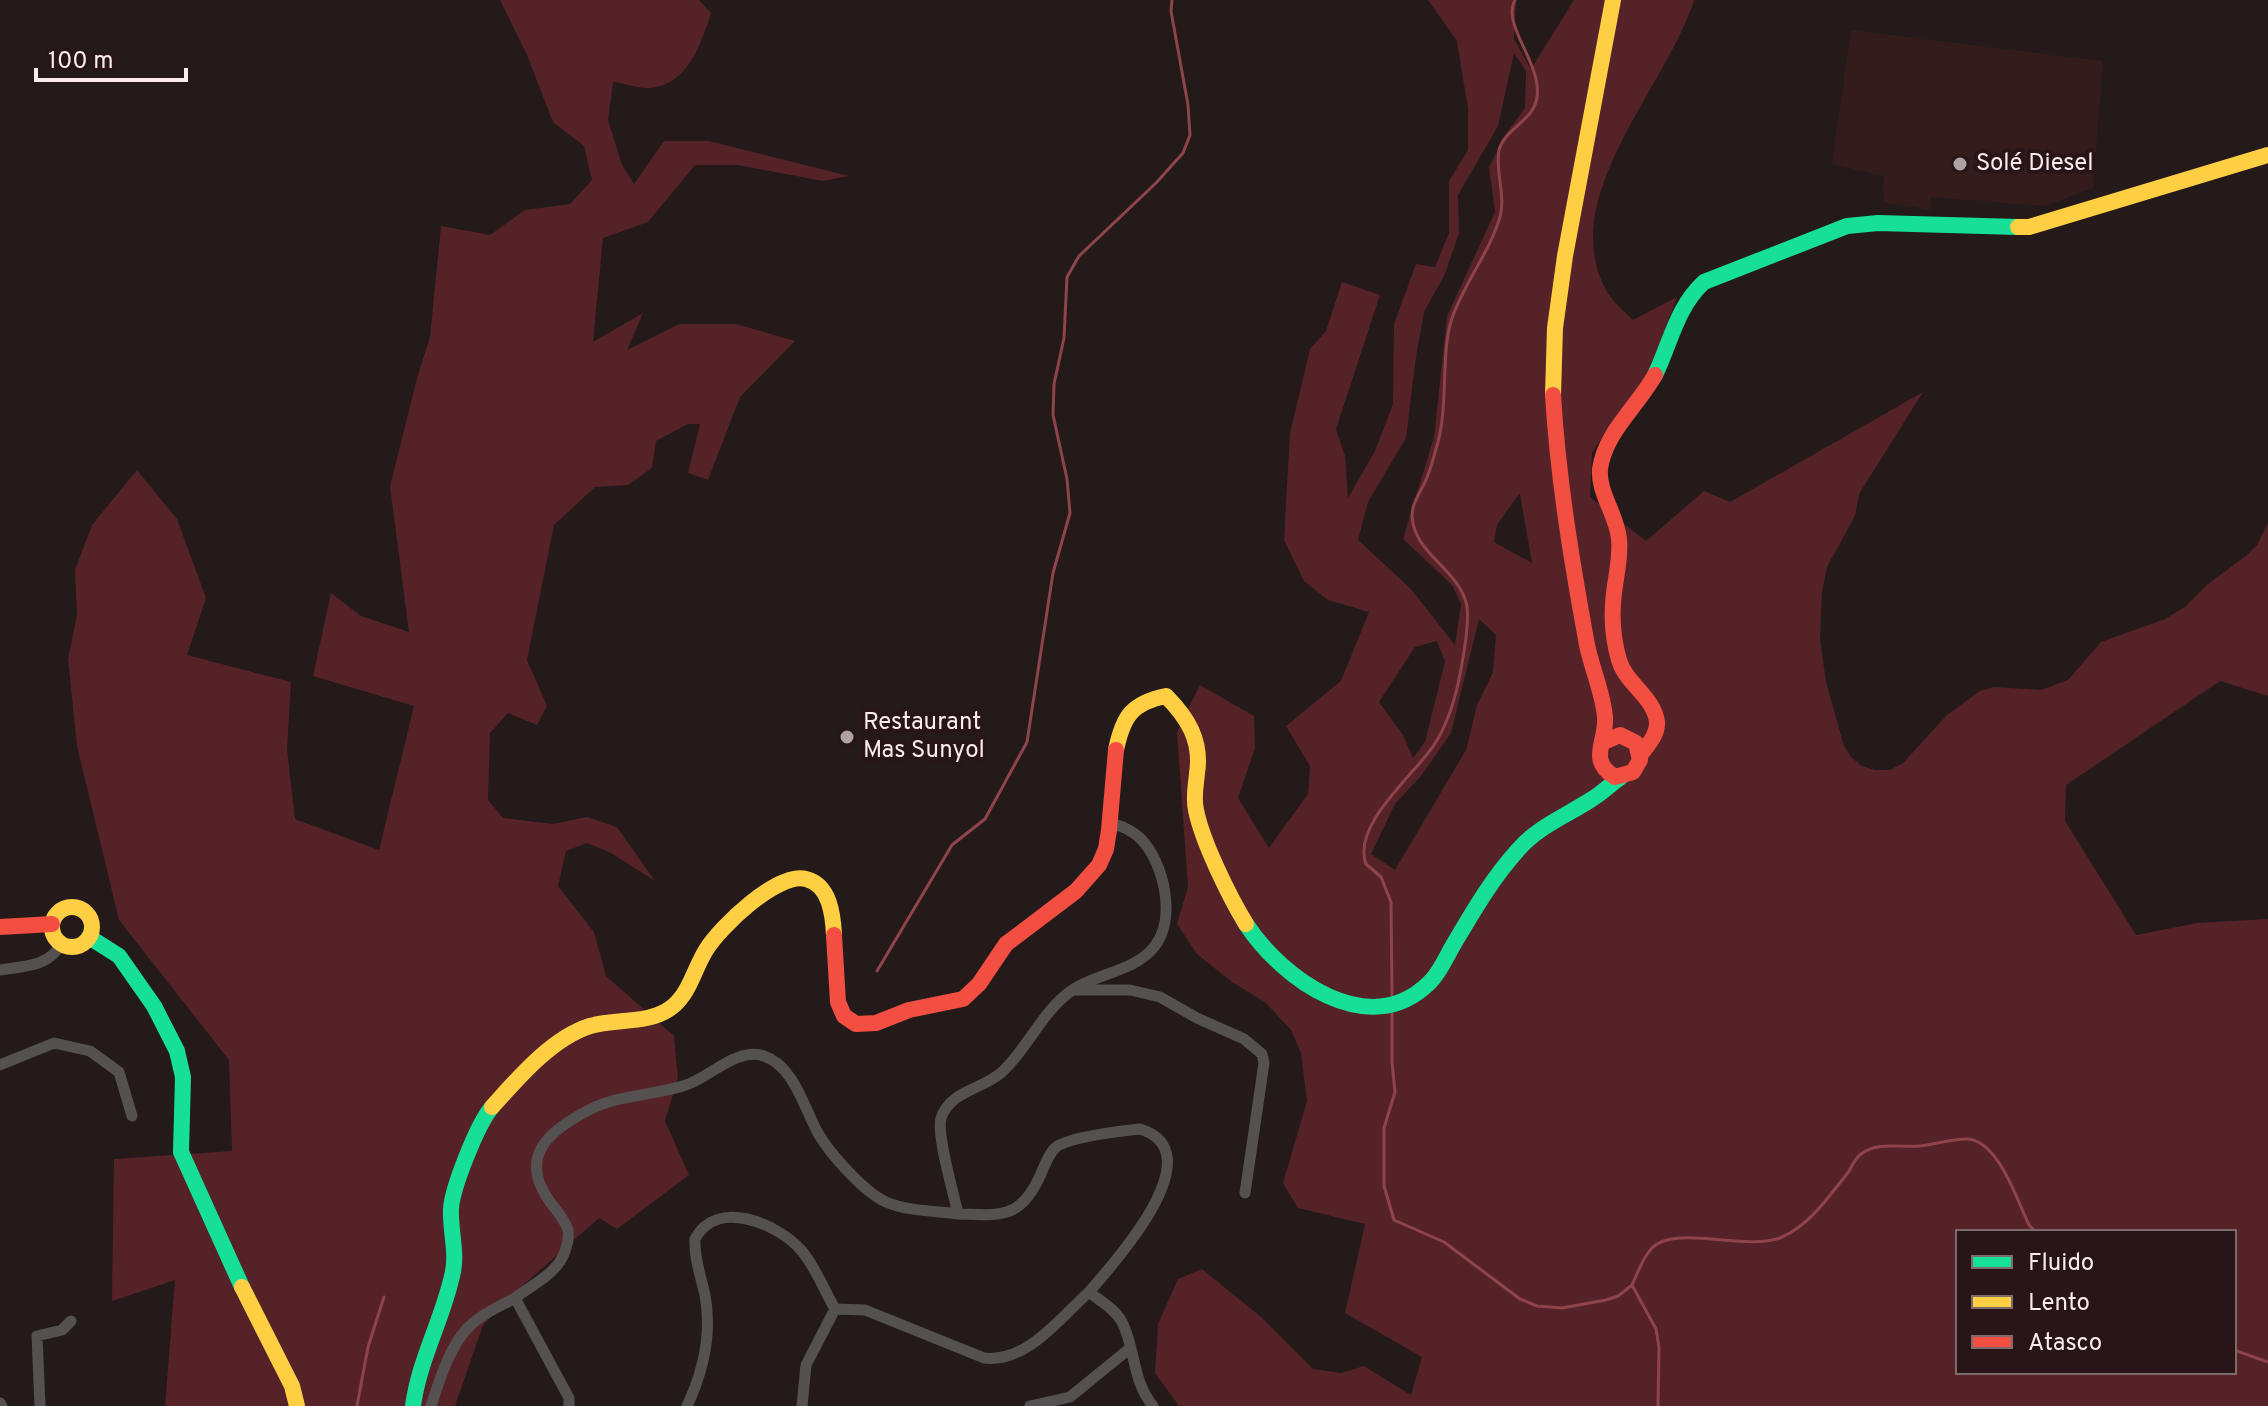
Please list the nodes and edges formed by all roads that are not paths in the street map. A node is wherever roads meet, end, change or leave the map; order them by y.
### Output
1 (1613, 0) edge
2 (2268, 155) edge
3 (1604, 708) junction
4 (1656, 720) junction
5 (1627, 737) junction
6 (1604, 742) junction
7 (1641, 754) junction
8 (1601, 766) junction
9 (1621, 777) junction
10 (1583, 803) junction
11 (1109, 822) junction
12 (52, 924) junction
13 (0, 927) edge
14 (89, 937) junction
15 (61, 944) junction
16 (0, 970) edge
17 (1072, 990) junction
18 (0, 1065) edge
19 (132, 1116) dead end
20 (1245, 1193) dead end
21 (958, 1214) junction
22 (1089, 1292) junction
23 (515, 1298) junction
24 (835, 1309) junction
25 (71, 1321) dead end
26 (1129, 1349) junction
27 (40, 1406) edge
28 (297, 1406) edge
29 (413, 1406) edge
30 (431, 1406) edge
31 (569, 1406) edge
32 (687, 1406) edge
33 (802, 1406) edge
34 (1030, 1406) edge
35 (1153, 1406) edge

1 - 3 street
2 - 4 street
3 - 5 street
3 - 6 street
4 - 5 street
4 - 7 street
5 - 6 street
5 - 7 street
6 - 8 street
7 - 9 street
8 - 9 street
8 - 10 street
9 - 10 street
10 - 11 street
11 - 17 street
11 - 29 street
12 - 13 street
12 - 14 street
12 - 15 street
14 - 15 street
14 - 28 street
15 - 16 street
17 - 20 street
17 - 21 street
18 - 19 street
21 - 22 street
21 - 23 street
22 - 24 street
22 - 26 street
23 - 30 street
23 - 31 street
24 - 32 street
24 - 33 street
25 - 27 street
26 - 34 street
26 - 35 street

